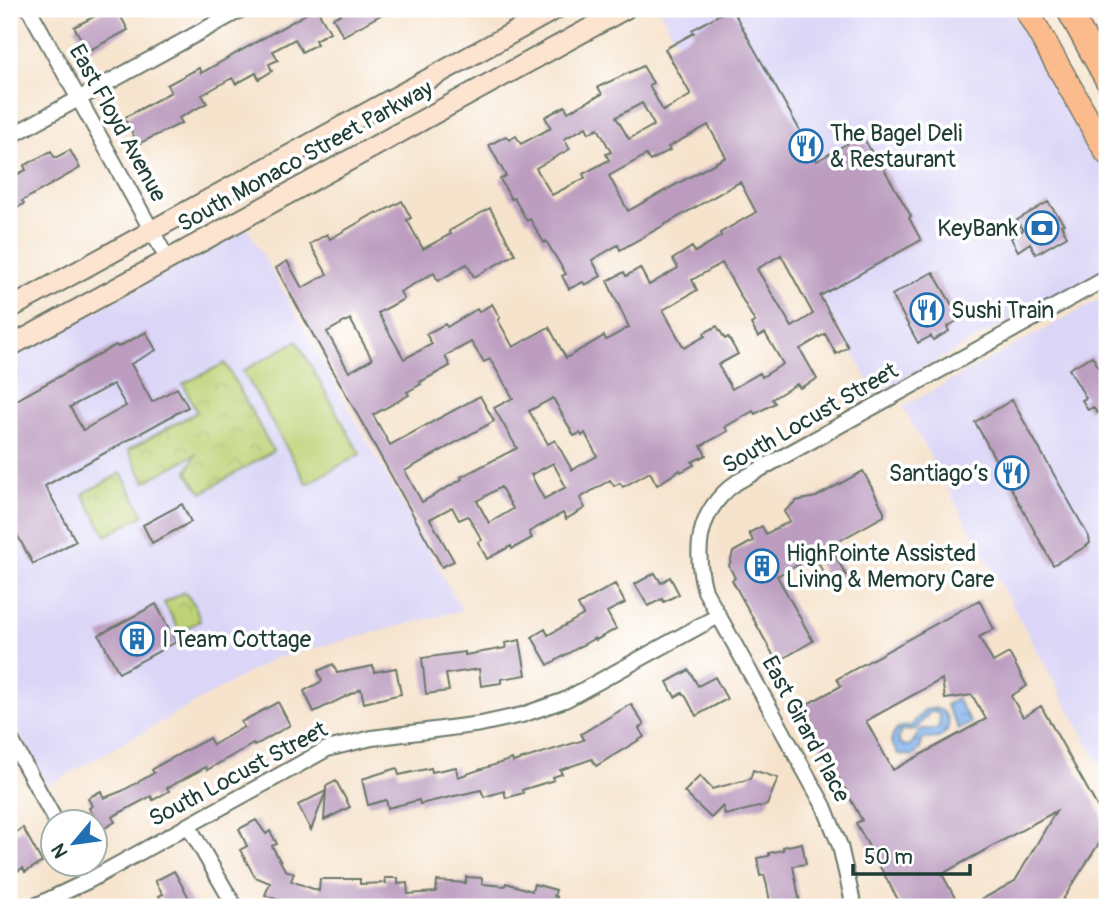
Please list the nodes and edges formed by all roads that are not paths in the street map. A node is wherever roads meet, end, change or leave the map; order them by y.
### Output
1 (29, 9) edge
2 (242, 9) edge
3 (556, 9) edge
4 (625, 9) edge
5 (1026, 9) edge
6 (1068, 9) edge
7 (1107, 80) edge
8 (78, 99) junction
9 (9, 137) edge
10 (1107, 153) edge
11 (152, 230) junction
12 (168, 260) junction
13 (1107, 278) edge
14 (9, 309) edge
15 (9, 347) edge
16 (718, 617) junction
17 (9, 736) edge
18 (49, 808) edge
19 (188, 825) junction
20 (86, 878) edge
21 (88, 881) junction
22 (33, 907) edge
23 (235, 907) edge
24 (854, 907) edge

1 - 8 street, East Floyd Avenue
2 - 8 street
3 - 11 main road, South Monaco Street Parkway
4 - 12 main road, South Monaco Street Parkway
5 - 10 main road
6 - 7 main road
8 - 9 street
8 - 11 street, East Floyd Avenue
11 - 12 street, East Floyd Avenue
11 - 14 main road, South Monaco Street Parkway
12 - 15 main road, South Monaco Street Parkway
13 - 16 street, South Locust Street
16 - 19 street, South Locust Street
16 - 24 street, East Girard Place
17 - 18 street
19 - 21 street, South Locust Street
19 - 23 street
20 - 21 street
21 - 22 street, South Locust Street

